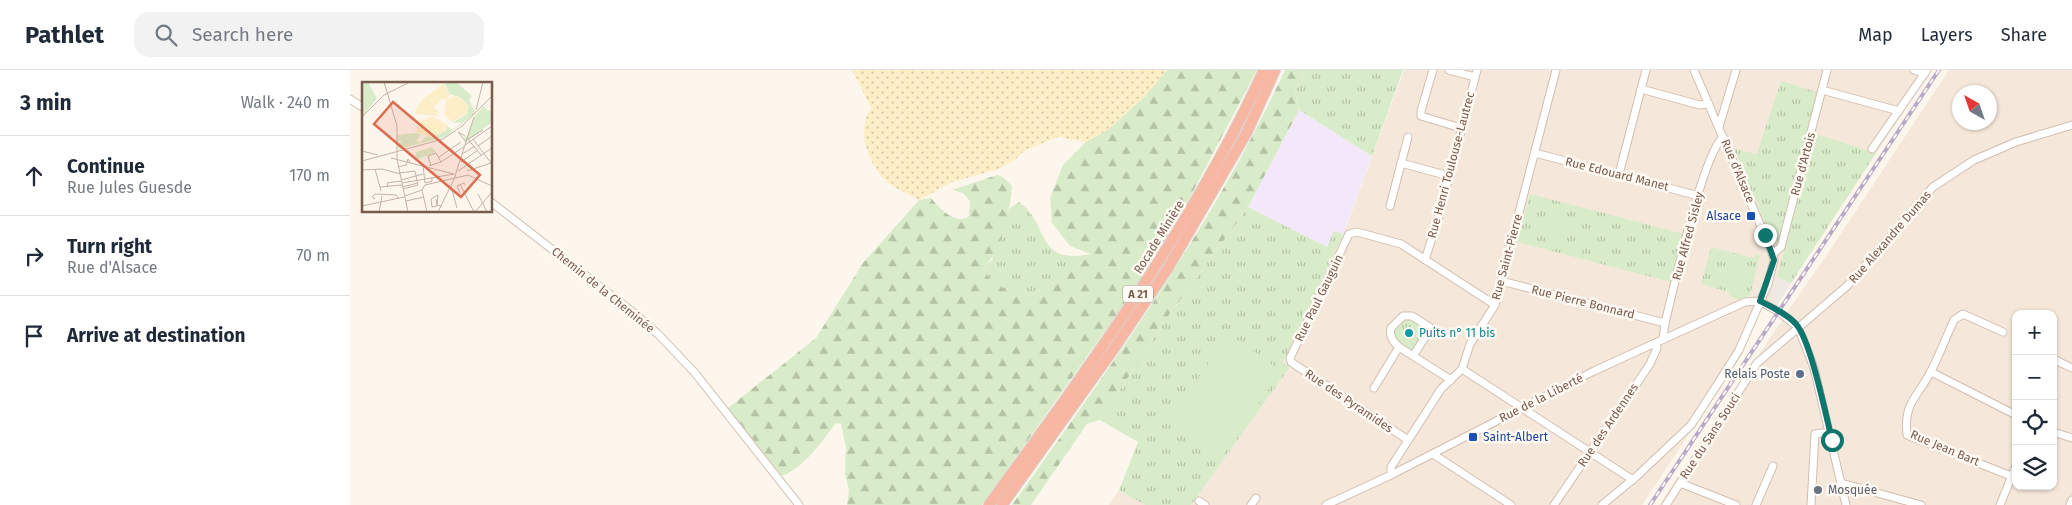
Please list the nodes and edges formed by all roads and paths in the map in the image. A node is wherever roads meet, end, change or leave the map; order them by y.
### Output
1 (1264, 70) edge
2 (1275, 70) edge
3 (1433, 70) edge
4 (1449, 70) edge
5 (1556, 70) edge
6 (1646, 70) edge
7 (1694, 70) edge
8 (1736, 70) edge
9 (1828, 70) edge
10 (1914, 70) edge
11 (1926, 72) edge
12 (1476, 73) edge
13 (1641, 89) junction
14 (1822, 90) junction
15 (350, 99) edge
16 (362, 107) edge
17 (1710, 108) junction
18 (1726, 108) junction
19 (1899, 111) junction
20 (2072, 125) edge
21 (1461, 128) junction
22 (1719, 128) junction
23 (1408, 137) dead end
24 (1723, 137) junction
25 (1872, 149) dead end
26 (1535, 153) junction
27 (1401, 163) junction
28 (1619, 174) junction
29 (1449, 176) junction
30 (1698, 196) junction
31 (492, 203) edge
32 (1390, 206) dead end
33 (1773, 254) junction
34 (1425, 260) junction
35 (1501, 281) junction
36 (1760, 301) junction
37 (1494, 305) junction
38 (1665, 323) junction
39 (1798, 327) junction
40 (2003, 332) dead end
41 (1660, 341) junction
42 (1399, 347) junction
43 (1413, 356) junction
44 (2057, 361) edge
45 (1291, 362) joint
46 (2072, 368) edge
47 (1462, 369) junction
48 (1931, 372) junction
49 (1451, 380) junction
50 (1374, 388) dead end
51 (1522, 407) junction
52 (2012, 413) edge
53 (1830, 432) junction
54 (2057, 433) edge
55 (2072, 438) edge
56 (1408, 440) junction
57 (1590, 451) junction
58 (1433, 454) junction
59 (1773, 466) dead end
60 (1392, 475) junction
61 (2011, 476) joint
62 (1633, 480) junction
63 (1841, 482) junction
64 (1680, 483) junction
65 (1256, 498) dead end
66 (2072, 500) edge
67 (799, 505) edge
68 (990, 505) edge
69 (1002, 505) edge
70 (1251, 505) edge
71 (1326, 505) edge
72 (1511, 505) edge
73 (1554, 505) edge
74 (1602, 505) edge
75 (1666, 505) edge
76 (1736, 505) edge
77 (1756, 505) edge
78 (1811, 505) edge
79 (1846, 505) edge
80 (1921, 505) edge
81 (2000, 505) edge
82 (2070, 505) edge

1 - 68 highway, Rocade Minière / A 21
2 - 69 highway, Rocade Minière / A 21
3 - 21 street
4 - 12 street
5 - 26 street, Rue Saint-Pierre
6 - 13 street
7 - 17 street, Rue d'Alsace
8 - 18 street
9 - 14 street, Rue d'Artois
10 - 11 street
11 - 19 street
12 - 21 street, Rue Henri Toulouse-Lautrec
13 - 17 street
13 - 28 street
14 - 19 street
14 - 33 street, Rue d'Artois
15 - 16 street
17 - 18 street
17 - 22 street, Rue d'Alsace
18 - 22 street
19 - 25 street
20 - 39 street, Rue Alexandre Dumas
21 - 29 street, Rue Henri Toulouse-Lautrec
22 - 24 street, Rue d'Alsace
23 - 27 street
24 - 30 street, Rue Alfred Sisley
24 - 33 street, Rue d'Alsace
26 - 28 street, Rue Edouard Manet
26 - 35 street, Rue Saint-Pierre
27 - 29 street
27 - 32 street
28 - 30 street, Rue Edouard Manet
29 - 34 street, Rue Henri Toulouse-Lautrec
30 - 38 street, Rue Alfred Sisley
31 - 67 street, Chemin de la Cheminée
33 - 36 street
34 - 37 street
34 - 45 street, Rue Paul Gauguin
35 - 37 street, Rue Saint-Pierre
35 - 38 street, Rue Pierre Bonnard
36 - 39 street
36 - 41 street, Rue de la Liberté
36 - 62 street
37 - 47 street, Rue Saint-Pierre
38 - 41 street, Rue Alfred Sisley
39 - 53 street
39 - 64 street, Rue du Sans Souci
40 - 48 street, Rue Jean Bart
41 - 51 street, Rue de la Liberté
41 - 57 street, Rue des Ardennes
42 - 43 street
42 - 43 street
42 - 50 street
43 - 49 street
44 - 46 street
45 - 56 street, Rue des Pyramides
47 - 49 street, Rue Saint-Pierre
47 - 51 street
48 - 52 street
48 - 61 street, Rue Jean Bart
49 - 56 street, Rue Saint-Pierre
51 - 57 street
51 - 58 street, Rue de la Liberté
53 - 63 street
53 - 78 street
54 - 55 street
56 - 60 street, Rue Saint-Pierre
57 - 62 street
57 - 73 street, Rue des Ardennes
58 - 60 street, Rue de la Liberté
58 - 72 street
59 - 77 street
60 - 71 street, Rue de la Liberté
61 - 81 street
62 - 74 street
63 - 79 street
63 - 80 street
64 - 75 street, Rue du Sans Souci
64 - 76 street
65 - 70 street
66 - 82 street

